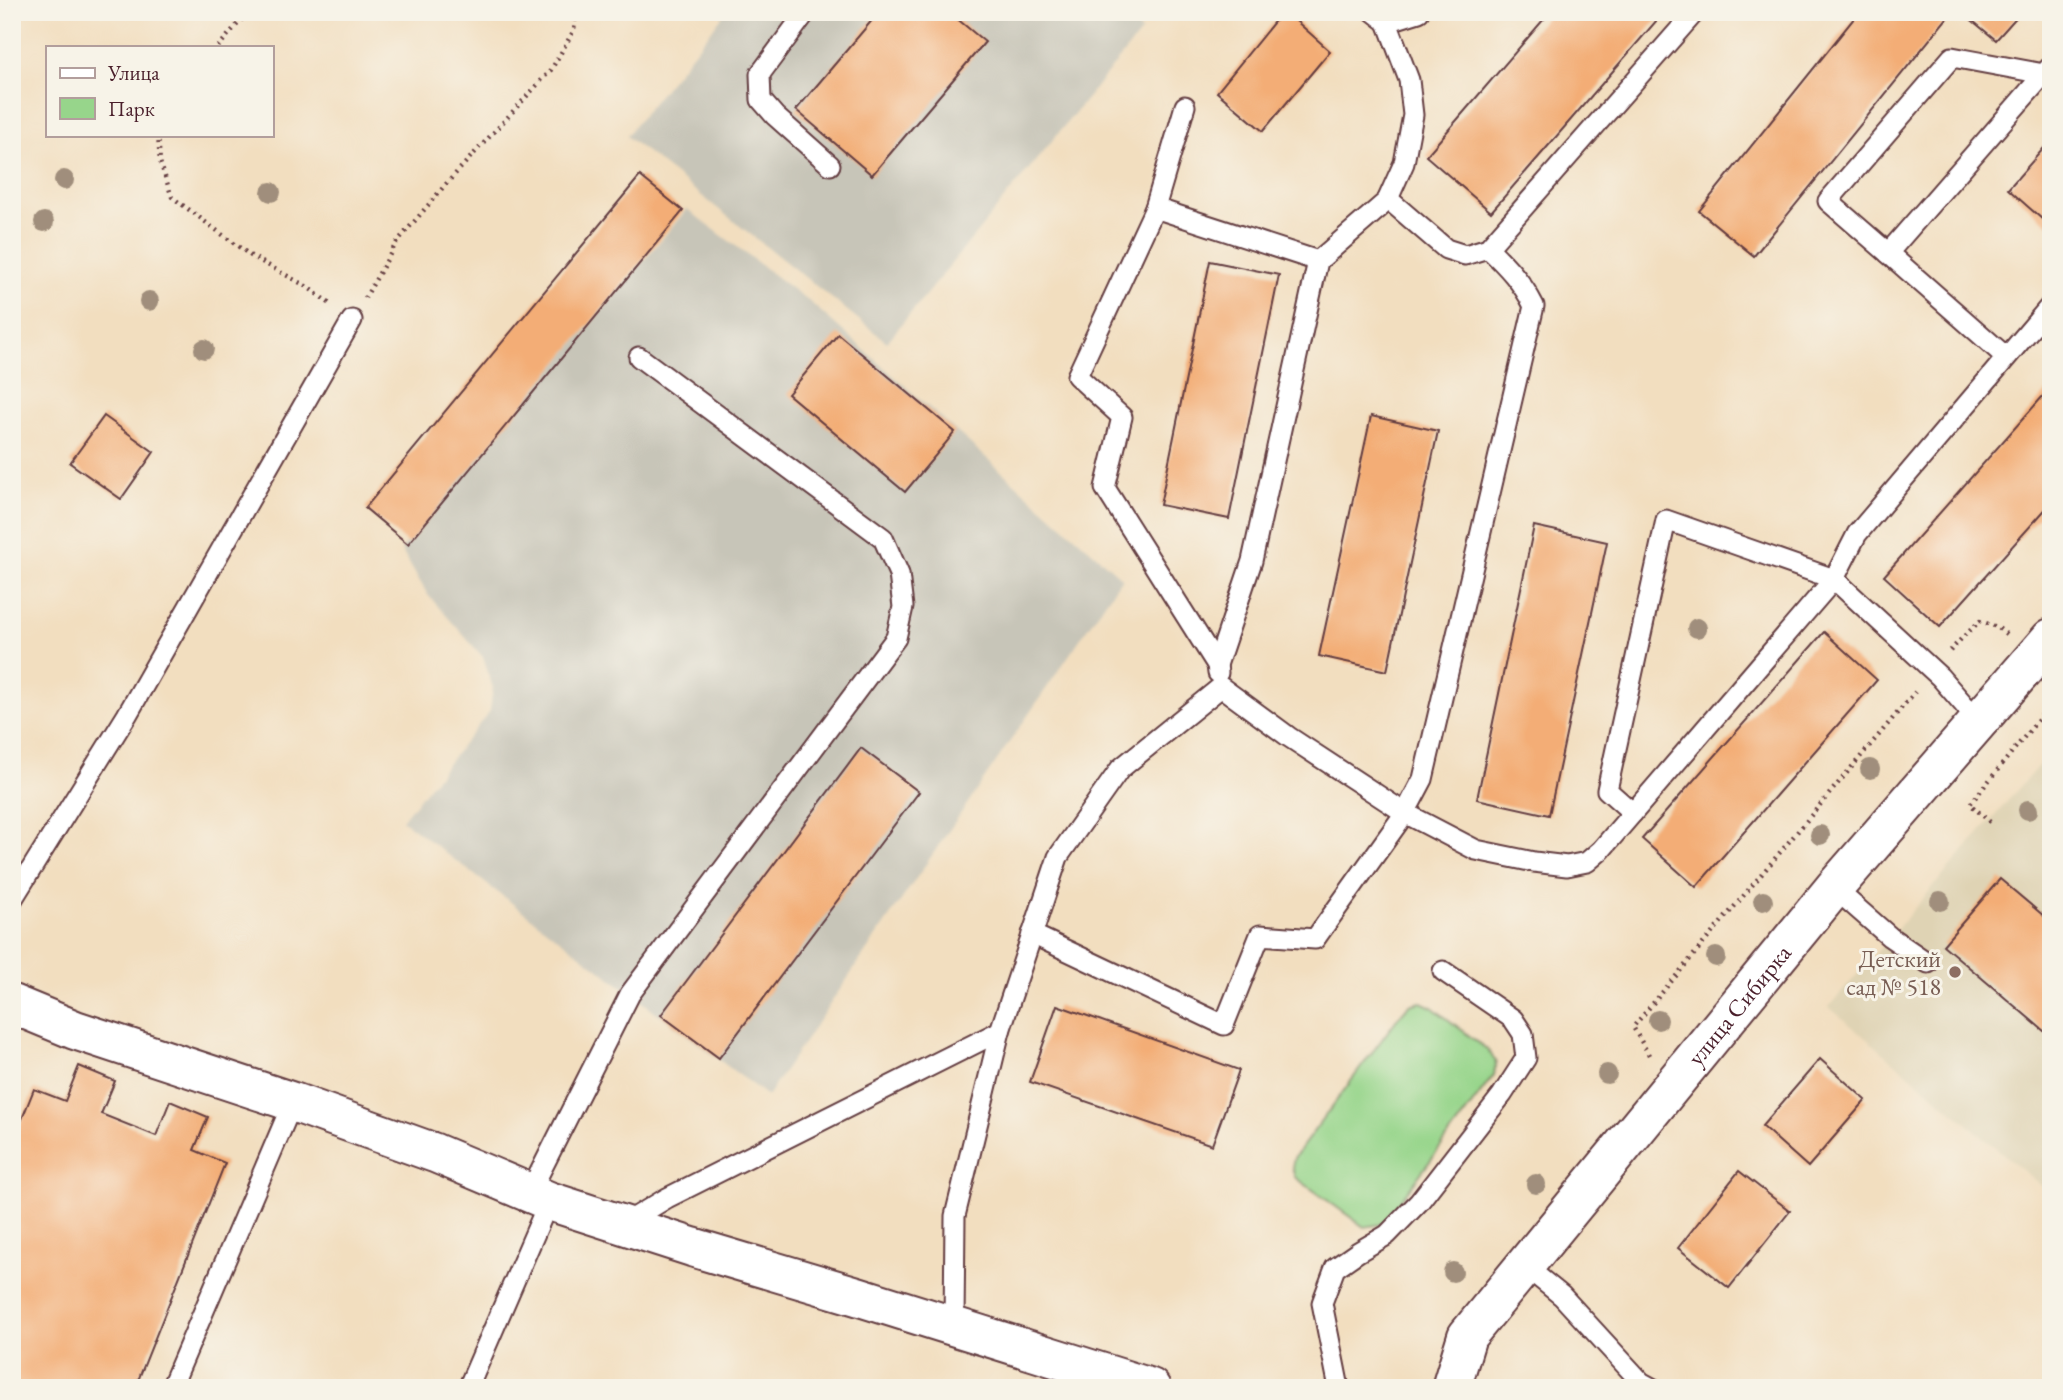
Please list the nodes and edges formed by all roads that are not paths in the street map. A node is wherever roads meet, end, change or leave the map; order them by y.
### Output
1 (806, 12) edge
2 (1419, 12) edge
3 (1695, 12) edge
4 (1381, 17) edge
5 (2047, 70) edge
6 (1185, 106) dead end
7 (830, 165) dead end
8 (1388, 199) junction
9 (1155, 208) junction
10 (1488, 248) junction
11 (1888, 253) junction
12 (1318, 261) junction
13 (2051, 304) edge
14 (352, 320) road end
15 (639, 357) dead end
16 (2006, 357) junction
17 (1835, 579) junction
18 (2051, 638) edge
19 (1217, 665) junction
20 (1221, 687) junction
21 (1979, 722) junction
22 (1405, 813) junction
23 (1633, 813) junction
24 (1834, 888) junction
25 (12, 900) edge
26 (1032, 934) junction
27 (1928, 964) dead end
28 (1443, 971) dead end
29 (12, 1004) edge
30 (1000, 1031) junction
31 (293, 1102) junction
32 (540, 1196) junction
33 (623, 1224) junction
34 (1525, 1266) junction
35 (954, 1325) junction
36 (171, 1388) edge
37 (468, 1388) edge
38 (1151, 1388) edge
39 (1339, 1388) edge
40 (1451, 1388) edge
41 (1652, 1388) edge

1 - 7 lane
2 - 4 lane
3 - 10 lane
4 - 8 lane
5 - 11 lane
5 - 11 lane
6 - 9 lane
8 - 10 lane
8 - 12 lane
9 - 12 lane
9 - 19 lane
10 - 22 lane
11 - 16 lane
12 - 19 lane
13 - 16 lane
14 - 25 lane
15 - 32 lane
16 - 17 lane
17 - 21 lane
17 - 23 lane
17 - 23 lane
18 - 21 street, улица Сибирка
19 - 20 lane
20 - 22 lane
20 - 26 lane
21 - 24 street, улица Сибирка
22 - 23 lane
22 - 26 lane
24 - 27 lane
24 - 34 street, улица Сибирка
26 - 30 lane
28 - 39 lane
29 - 31 street
30 - 33 lane
30 - 35 lane
31 - 32 street
31 - 36 lane
32 - 33 street
32 - 37 lane
33 - 35 street
34 - 40 street, улица Сибирка
34 - 41 lane
35 - 38 street

